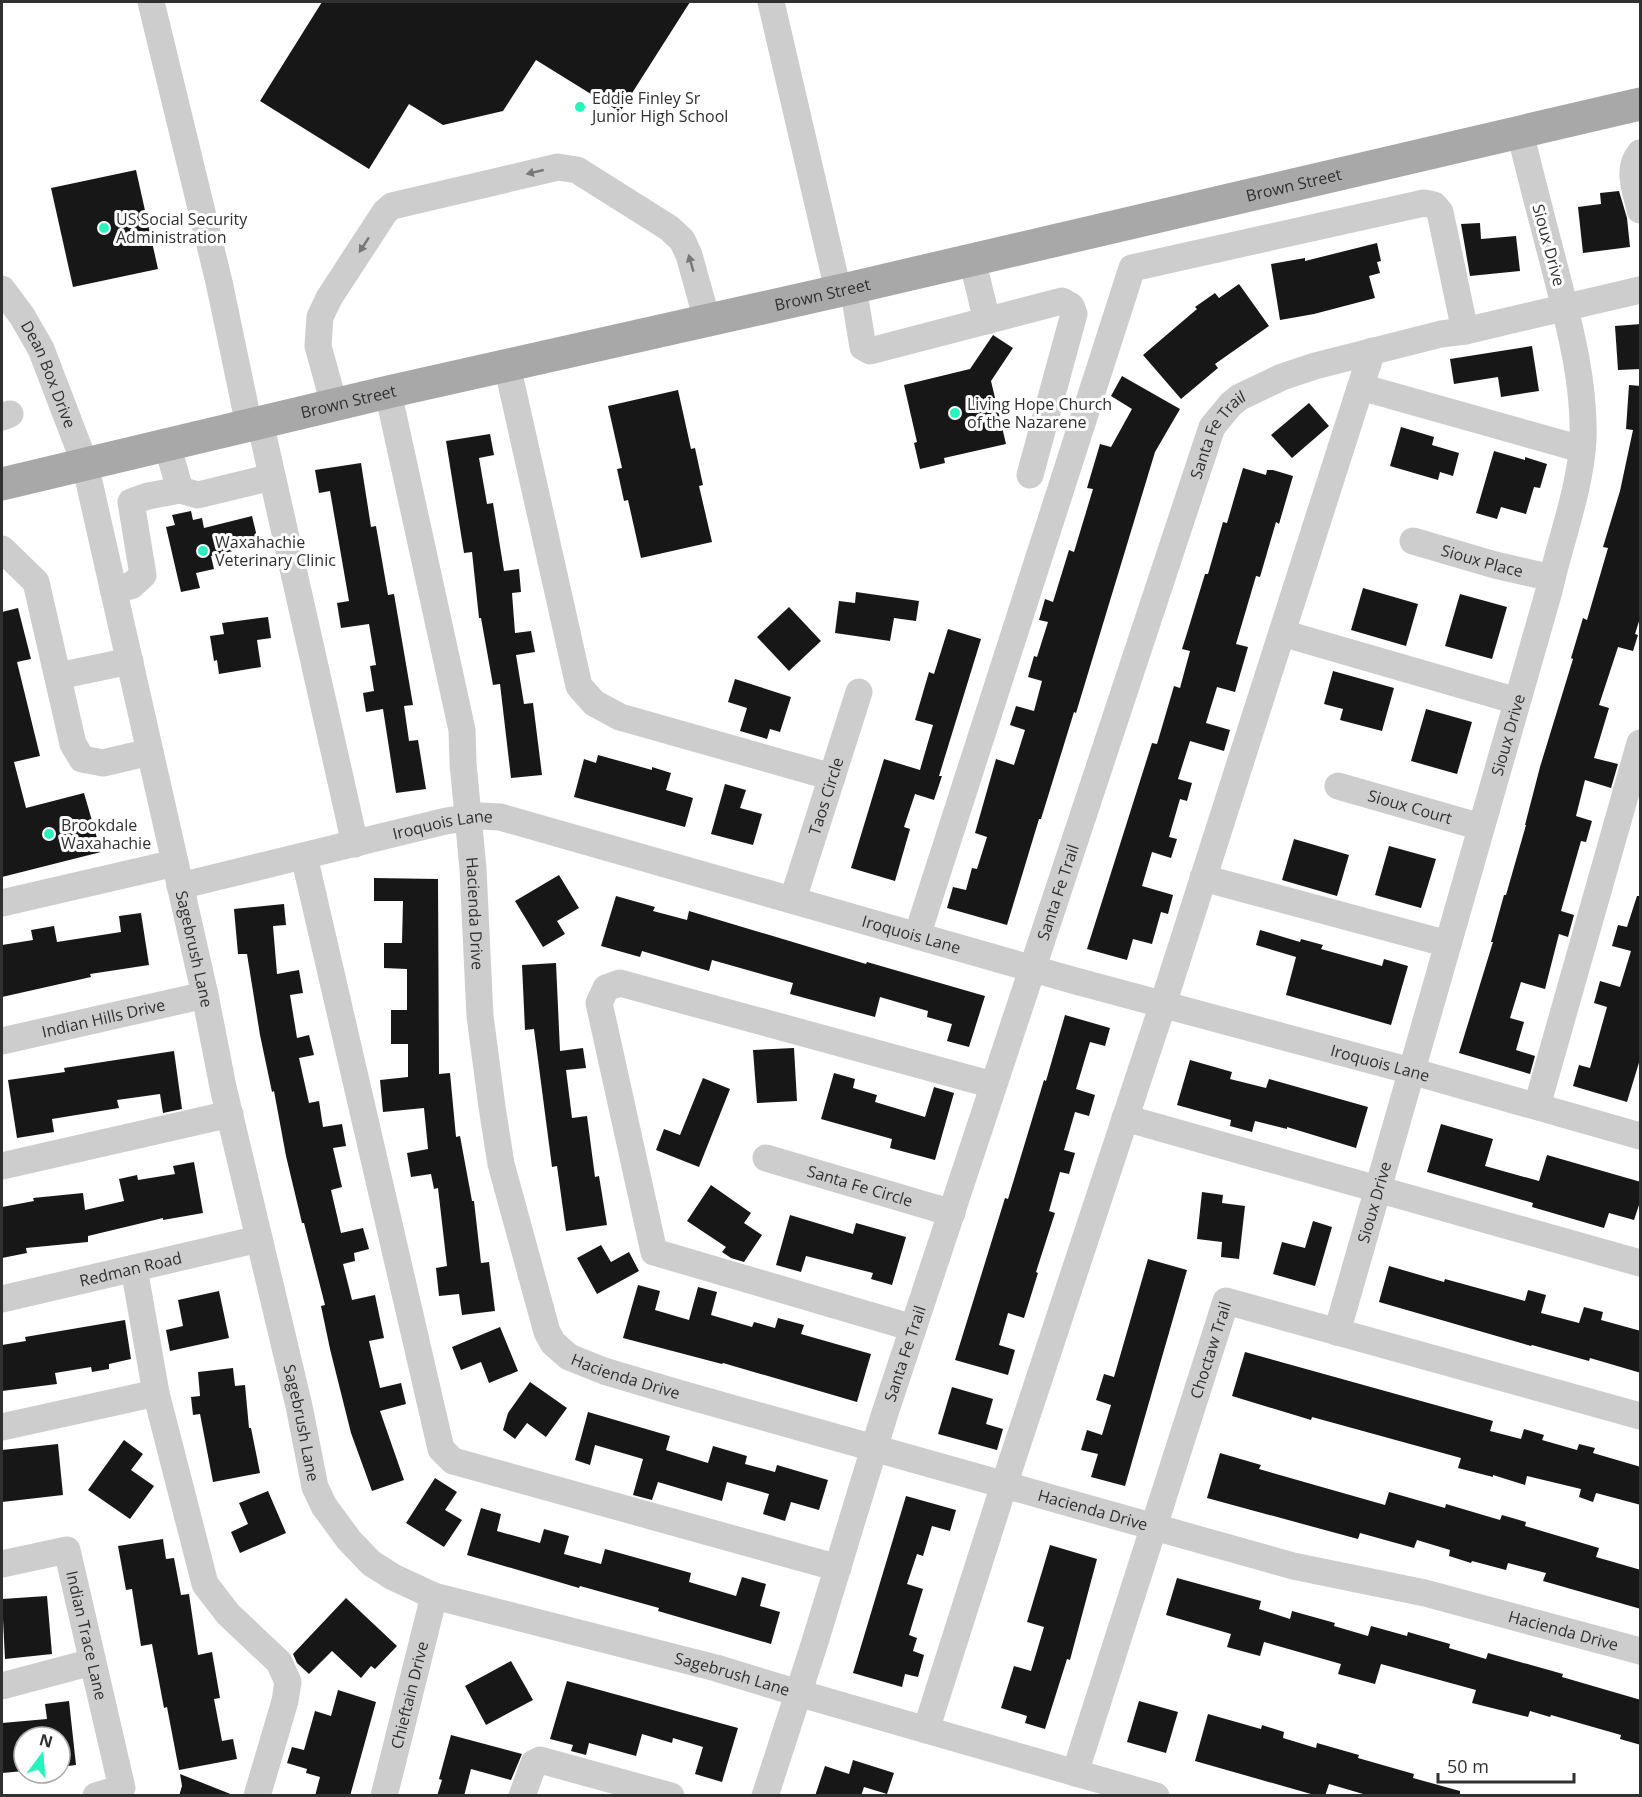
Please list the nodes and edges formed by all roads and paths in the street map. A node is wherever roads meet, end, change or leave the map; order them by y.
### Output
1 (151, 2) edge
2 (770, 2) edge
3 (1641, 104) edge
4 (1520, 132) junction
5 (1641, 153) edge
6 (1641, 210) edge
7 (972, 258) junction
8 (2, 289) edge
9 (846, 289) junction
10 (1641, 290) edge
11 (1565, 308) junction
12 (706, 320) junction
13 (987, 321) junction
14 (1465, 331) junction
15 (1372, 351) junction
16 (507, 365) junction
17 (1361, 387) junction
18 (388, 392) junction
19 (334, 404) junction
20 (254, 423) junction
21 (167, 444) junction
22 (1581, 449) junction
23 (85, 464) junction
24 (1030, 475) dead end
25 (272, 477) junction
26 (2, 484) edge
27 (180, 490) junction
28 (1413, 541) dead end
29 (2, 549) edge
30 (1552, 578) junction
31 (113, 589) junction
32 (1282, 633) junction
33 (129, 662) junction
34 (58, 676) junction
35 (859, 693) dead end
36 (1517, 701) junction
37 (1641, 743) edge
38 (150, 752) junction
39 (832, 777) junction
40 (1338, 786) dead end
41 (469, 818) junction
42 (1481, 827) junction
43 (355, 844) junction
44 (304, 856) junction
45 (178, 875) junction
46 (1203, 878) junction
47 (793, 899) junction
48 (2, 903) edge
49 (917, 936) junction
50 (1448, 944) junction
51 (1033, 969) junction
52 (205, 995) junction
53 (1163, 1004) junction
54 (2, 1041) edge
55 (1411, 1071) junction
56 (993, 1085) junction
57 (1537, 1106) junction
58 (230, 1114) junction
59 (1125, 1118) junction
60 (1641, 1136) edge
61 (766, 1158) dead end
62 (2, 1166) edge
63 (1377, 1190) junction
64 (952, 1213) junction
65 (259, 1239) junction
66 (1641, 1263) edge
67 (134, 1268) junction
68 (2, 1299) edge
69 (914, 1328) junction
70 (1337, 1332) junction
71 (156, 1393) junction
72 (1641, 1416) edge
73 (2, 1426) edge
74 (875, 1448) junction
75 (1004, 1485) junction
76 (1154, 1526) junction
77 (2, 1564) edge
78 (838, 1568) junction
79 (434, 1596) junction
80 (1641, 1652) edge
81 (92, 1662) junction
82 (2, 1686) edge
83 (798, 1693) junction
84 (926, 1730) junction
85 (1075, 1773) junction
86 (96, 1796) edge
87 (258, 1796) edge
88 (384, 1796) edge
89 (522, 1796) edge
90 (671, 1796) edge
91 (765, 1796) edge
92 (1156, 1796) edge

1 - 20 street
2 - 9 street
3 - 4 main road, Brown Street
4 - 7 main road, Brown Street
4 - 11 street, Sioux Drive
5 - 6 street
7 - 9 main road, Brown Street
7 - 13 street
8 - 23 street, Dean Box Drive
9 - 12 main road, Brown Street
9 - 13 street
10 - 11 street, Santa Fe Trail
11 - 14 street, Santa Fe Trail
11 - 22 street, Sioux Drive
12 - 16 main road, Brown Street
12 -> 19 street
13 - 24 street
14 - 15 street, Santa Fe Trail
14 - 49 street
15 - 17 street
15 - 51 street, Santa Fe Trail
16 - 18 main road, Brown Street
16 - 39 street
17 - 22 street
17 - 32 street
18 - 19 main road, Brown Street
18 - 41 street, Hacienda Drive
19 - 20 main road, Brown Street
20 - 21 main road, Brown Street
20 - 25 street
21 - 23 main road, Brown Street
21 - 27 street
22 - 30 street, Sioux Drive
23 - 26 main road, Brown Street
23 - 31 street, Sagebrush Lane
25 - 27 street
25 - 43 street
27 - 31 street
28 - 30 street, Sioux Place
29 - 34 street
30 - 36 street, Sioux Drive
31 - 33 street, Sagebrush Lane
32 - 36 street
32 - 46 street
33 - 34 street
33 - 38 street, Sagebrush Lane
34 - 38 street
35 - 39 street, Taos Circle
36 - 42 street, Sioux Drive
37 - 57 street
38 - 45 street, Sagebrush Lane
39 - 47 street, Taos Circle
40 - 42 street, Sioux Court
41 - 43 street, Iroquois Lane
41 - 47 street, Iroquois Lane
41 - 74 street, Hacienda Drive
42 - 50 street, Sioux Drive
43 - 44 street, Iroquois Lane
44 - 45 street, Iroquois Lane
44 - 78 street
45 - 48 street, Iroquois Lane
45 - 52 street, Sagebrush Lane
46 - 50 street
46 - 53 street
47 - 49 street, Iroquois Lane
49 - 51 street, Iroquois Lane
50 - 55 street, Sioux Drive
51 - 53 street, Iroquois Lane
51 - 56 street, Santa Fe Trail
52 - 54 street, Indian Hills Drive
52 - 58 street, Sagebrush Lane
53 - 55 street, Iroquois Lane
53 - 59 street
55 - 57 street, Iroquois Lane
55 - 63 street, Sioux Drive
56 - 64 street, Santa Fe Trail
56 - 69 street
57 - 60 street, Iroquois Lane
58 - 62 street
58 - 65 street, Sagebrush Lane
59 - 63 street
59 - 75 street
61 - 64 street, Santa Fe Circle
63 - 66 street
63 - 70 street, Sioux Drive
64 - 69 street, Santa Fe Trail
65 - 67 street, Redman Road
65 - 79 street, Sagebrush Lane
67 - 68 street, Redman Road
67 - 71 street
69 - 74 street, Santa Fe Trail
70 - 72 street, Choctaw Trail
70 - 76 street, Choctaw Trail
71 - 73 street
71 - 87 street
74 - 75 street, Hacienda Drive
74 - 78 street, Santa Fe Trail
75 - 76 street, Hacienda Drive
75 - 84 street
76 - 80 street, Hacienda Drive
76 - 85 street, Choctaw Trail
77 - 81 street, Indian Trace Lane
78 - 83 street, Santa Fe Trail
79 - 83 street, Sagebrush Lane
79 - 88 street, Chieftain Drive
81 - 82 street
81 - 86 street, Indian Trace Lane
83 - 84 street, Sagebrush Lane
83 - 91 street, Santa Fe Trail
84 - 85 street, Sagebrush Lane
85 - 92 street, Sagebrush Lane
89 - 90 street

